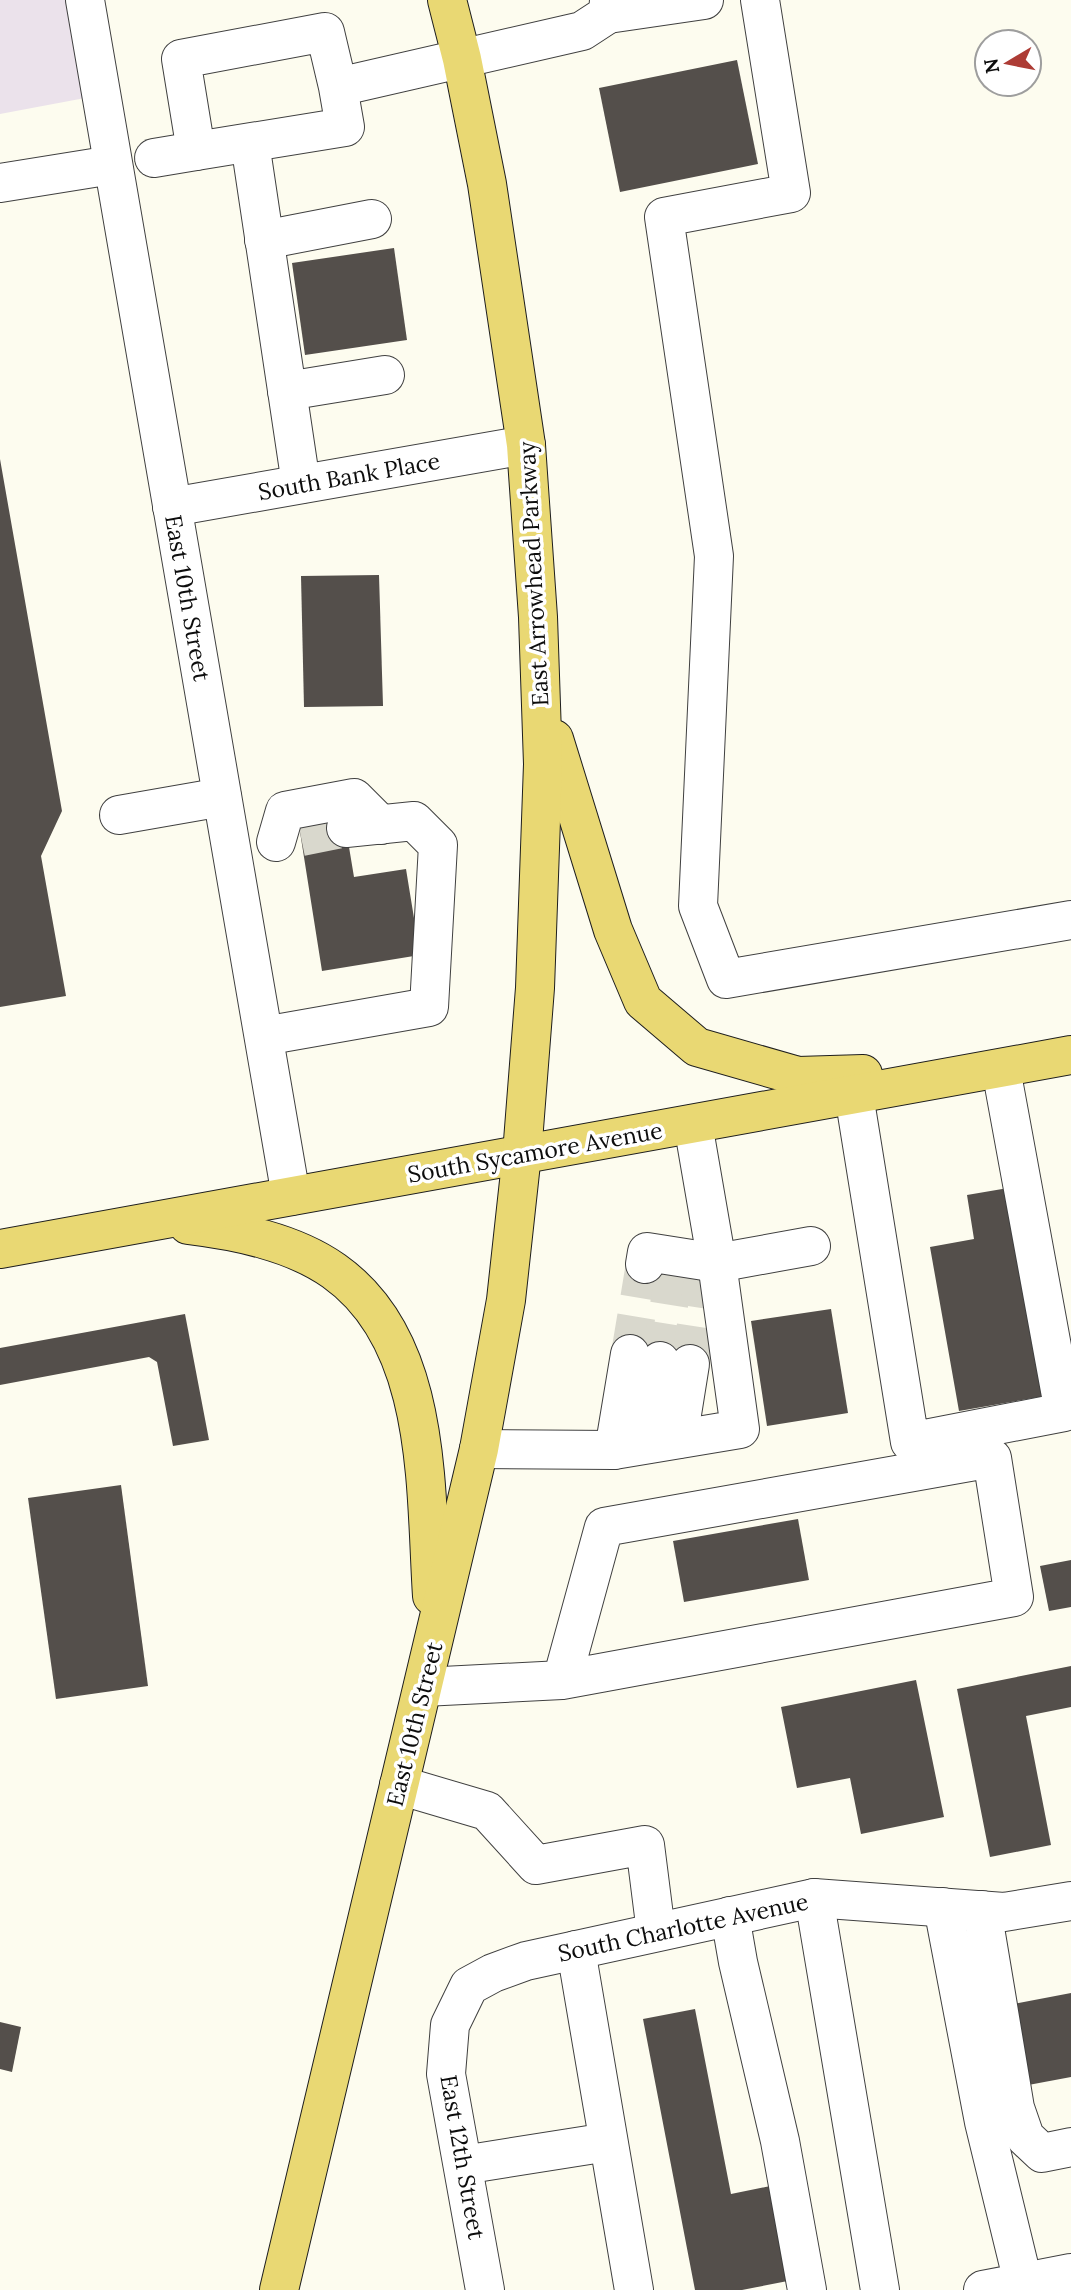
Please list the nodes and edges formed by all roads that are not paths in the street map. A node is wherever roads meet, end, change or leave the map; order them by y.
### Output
1 (85, 0) edge
2 (447, 0) edge
3 (704, 0) edge
4 (760, 0) edge
5 (608, 7) edge
6 (462, 59) junction
7 (338, 87) junction
8 (250, 143) junction
9 (196, 151) junction
10 (154, 158) dead end
11 (112, 165) junction
12 (0, 183) edge
13 (372, 219) dead end
14 (264, 240) junction
15 (385, 375) dead end
16 (287, 391) junction
17 (526, 445) junction
18 (301, 484) junction
19 (172, 507) junction
20 (541, 696) junction
21 (222, 797) junction
22 (120, 815) dead end
23 (232, 851) junction
24 (1071, 920) edge
25 (264, 1036) junction
26 (1071, 1055) edge
27 (1001, 1069) junction
28 (854, 1095) junction
29 (693, 1124) junction
30 (522, 1154) junction
31 (291, 1196) junction
32 (156, 1221) junction
33 (811, 1246) dead end
34 (0, 1249) edge
35 (687, 1264) junction
36 (334, 1270) junction
37 (646, 1445) junction
38 (479, 1449) junction
39 (435, 1637) junction
40 (562, 1680) junction
41 (424, 1687) junction
42 (399, 1785) junction
43 (814, 1898) junction
44 (1071, 1901) edge
45 (943, 1908) junction
46 (982, 1910) junction
47 (730, 1916) junction
48 (656, 1932) junction
49 (576, 1950) junction
50 (469, 1986) joint
51 (608, 2142) junction
52 (1071, 2147) edge
53 (463, 2165) junction
54 (1071, 2273) edge
55 (1023, 2282) junction
56 (279, 2290) edge
57 (485, 2290) edge
58 (634, 2290) edge
59 (807, 2290) edge
60 (880, 2290) edge
61 (983, 2290) edge

1 - 11 street, East 10th Street
2 - 6 main road, East Arrowhead Parkway
3 - 5 street
4 - 24 street
5 - 6 street
6 - 7 street
6 - 17 main road, East Arrowhead Parkway
7 - 8 street
7 - 9 street
8 - 9 street
8 - 14 street
9 - 10 street
11 - 12 street
11 - 19 street, East 10th Street
13 - 14 street
14 - 16 street
15 - 16 street
16 - 18 street
17 - 18 street, South Bank Place
17 - 20 main road, East Arrowhead Parkway
18 - 19 street, South Bank Place
19 - 21 street, East 10th Street
20 - 27 main road
20 - 30 main road, East Arrowhead Parkway
21 - 22 street
21 - 23 street, East 10th Street
23 - 25 street, East 10th Street
23 - 25 street
25 - 31 street, East 10th Street
26 - 27 main road, South Sycamore Avenue
27 - 28 main road, South Sycamore Avenue
27 - 28 street
28 - 29 main road, South Sycamore Avenue
29 - 30 main road, South Sycamore Avenue
29 - 35 street
30 - 31 main road, South Sycamore Avenue
30 - 38 main road, East 10th Street
31 - 32 main road, South Sycamore Avenue
31 - 36 main road
32 - 34 main road, South Sycamore Avenue
32 - 36 main road
33 - 35 street
35 - 37 street
36 - 39 main road
37 - 37 street
37 - 38 street
38 - 39 main road, East 10th Street
39 - 41 main road, East 10th Street
40 - 40 street
40 - 41 street
41 - 42 main road, East 10th Street
42 - 48 street
42 - 56 main road, East 10th Street
43 - 45 street, South Charlotte Avenue
43 - 47 street, South Charlotte Avenue
43 - 60 street
44 - 46 street, South Charlotte Avenue
45 - 46 street, South Charlotte Avenue
45 - 55 street
46 - 52 street
47 - 48 street, South Charlotte Avenue
47 - 59 street
48 - 49 street, South Charlotte Avenue
49 - 50 street, South Charlotte Avenue
49 - 51 street
50 - 53 street, East 12th Street
51 - 53 street
51 - 58 street
53 - 57 street, East 12th Street
54 - 55 street
55 - 61 street

